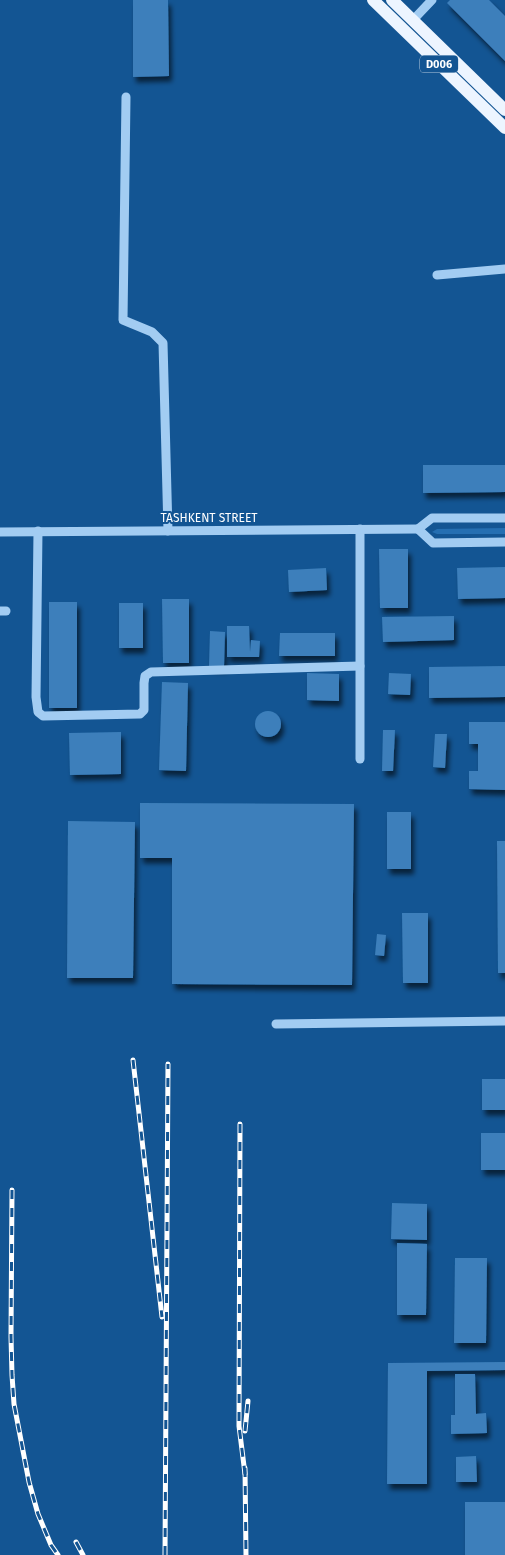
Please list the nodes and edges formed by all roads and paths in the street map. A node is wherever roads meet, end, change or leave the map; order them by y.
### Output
1 (372, 0) edge
2 (392, 0) edge
3 (432, 0) edge
4 (413, 20) junction
5 (126, 98) dead end
6 (502, 111) edge
7 (505, 128) edge
8 (505, 269) edge
9 (437, 274) dead end
10 (505, 518) edge
11 (360, 529) junction
12 (418, 529) junction
13 (38, 531) junction
14 (168, 531) junction
15 (0, 532) edge
16 (505, 542) edge
17 (360, 666) junction
18 (360, 759) dead end
19 (505, 1021) edge
20 (276, 1024) dead end

1 - 6 main road, D006
2 - 4 main road, D006
3 - 4 street
4 - 6 main road, D006
5 - 14 street
6 - 7 main road, D006
8 - 9 street
10 - 12 street, TASHKENT STREET
11 - 12 street, TASHKENT STREET
11 - 14 street, TASHKENT STREET
11 - 17 street
12 - 16 street
13 - 14 street, TASHKENT STREET
13 - 15 street, TASHKENT STREET
13 - 17 street
17 - 18 street
19 - 20 street

